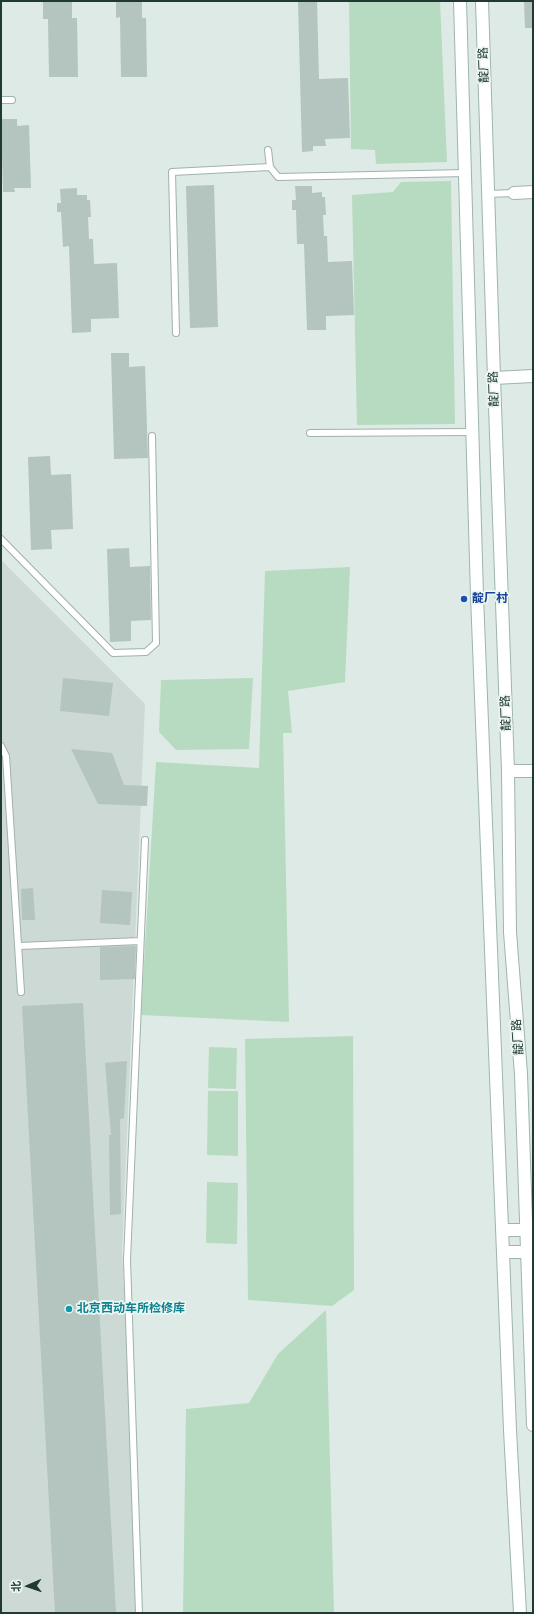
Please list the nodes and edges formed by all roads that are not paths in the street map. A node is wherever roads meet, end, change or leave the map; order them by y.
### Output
1 (460, 1) edge
2 (482, 1) edge
3 (1, 100) edge
4 (12, 100) dead end
5 (268, 150) dead end
6 (270, 167) junction
7 (466, 173) junction
8 (533, 192) edge
9 (514, 193) joint
10 (488, 194) junction
11 (176, 333) dead end
12 (533, 376) edge
13 (494, 378) junction
14 (473, 432) junction
15 (310, 433) dead end
16 (152, 436) dead end
17 (1, 539) edge
18 (1, 746) edge
19 (533, 770) edge
20 (508, 771) junction
21 (145, 840) dead end
22 (140, 941) junction
23 (19, 946) junction
24 (21, 992) dead end
25 (503, 1230) junction
26 (530, 1230) edge
27 (504, 1252) junction
28 (530, 1252) edge
29 (533, 1425) edge
30 (139, 1613) edge
31 (520, 1613) edge

1 - 7 main road
2 - 10 main road, 靛厂路
3 - 4 lane
5 - 6 lane
6 - 7 lane
6 - 11 lane
7 - 14 main road
8 - 9 main road
9 - 10 lane
10 - 13 main road, 靛厂路
12 - 13 main road
13 - 20 main road, 靛厂路
14 - 15 lane
14 - 25 main road
16 - 17 lane
18 - 23 lane
19 - 20 main road
20 - 26 main road, 靛厂路
21 - 22 lane
22 - 23 lane
22 - 30 lane
23 - 24 lane
25 - 26 main road
25 - 27 main road
26 - 28 main road, 靛厂路
27 - 28 main road
27 - 31 main road
28 - 29 main road, 靛厂路

